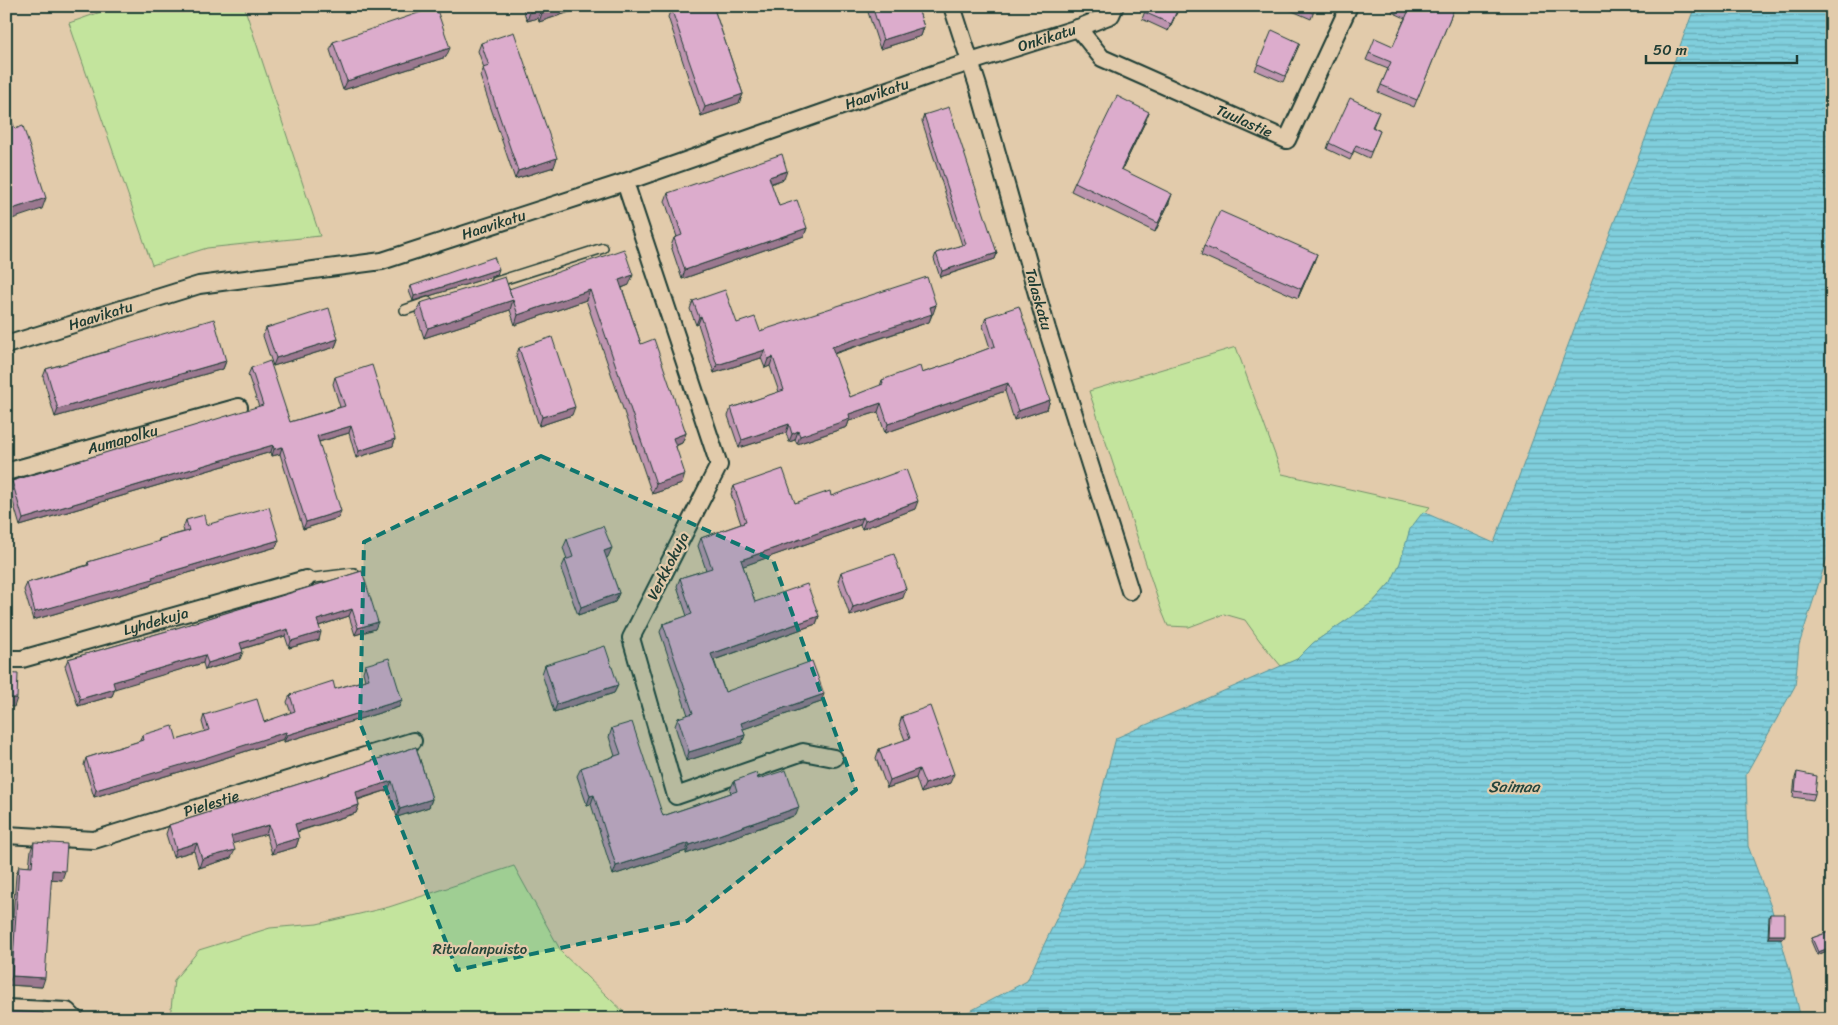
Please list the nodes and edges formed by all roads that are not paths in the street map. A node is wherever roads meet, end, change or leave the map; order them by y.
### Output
1 (952, 6) edge
2 (1115, 6) edge
3 (1349, 6) edge
4 (1078, 28) junction
5 (970, 62) junction
6 (625, 182) junction
7 (603, 248) dead end
8 (490, 284) edge
9 (433, 301) edge
10 (405, 310) dead end
11 (6, 345) edge
12 (240, 406) dead end
13 (6, 472) edge
14 (354, 573) edge
15 (306, 579) joint
16 (1130, 592) dead end
17 (6, 659) edge
18 (413, 741) dead end
19 (834, 758) dead end
20 (6, 835) edge
21 (6, 1008) edge
22 (75, 1019) edge

1 - 5 street, Talaskatu
2 - 4 street, Onkikatu
3 - 4 street, Tuulastie
4 - 5 street, Onkikatu
5 - 6 street, Haavikatu
5 - 16 street, Talaskatu
6 - 11 street, Haavikatu
6 - 19 street, Verkkokuja
7 - 8 lane
9 - 10 lane
12 - 13 street, Aumapolku
14 - 15 lane
15 - 17 street, Lyhdekuja
18 - 20 street, Pielestie
21 - 22 street

